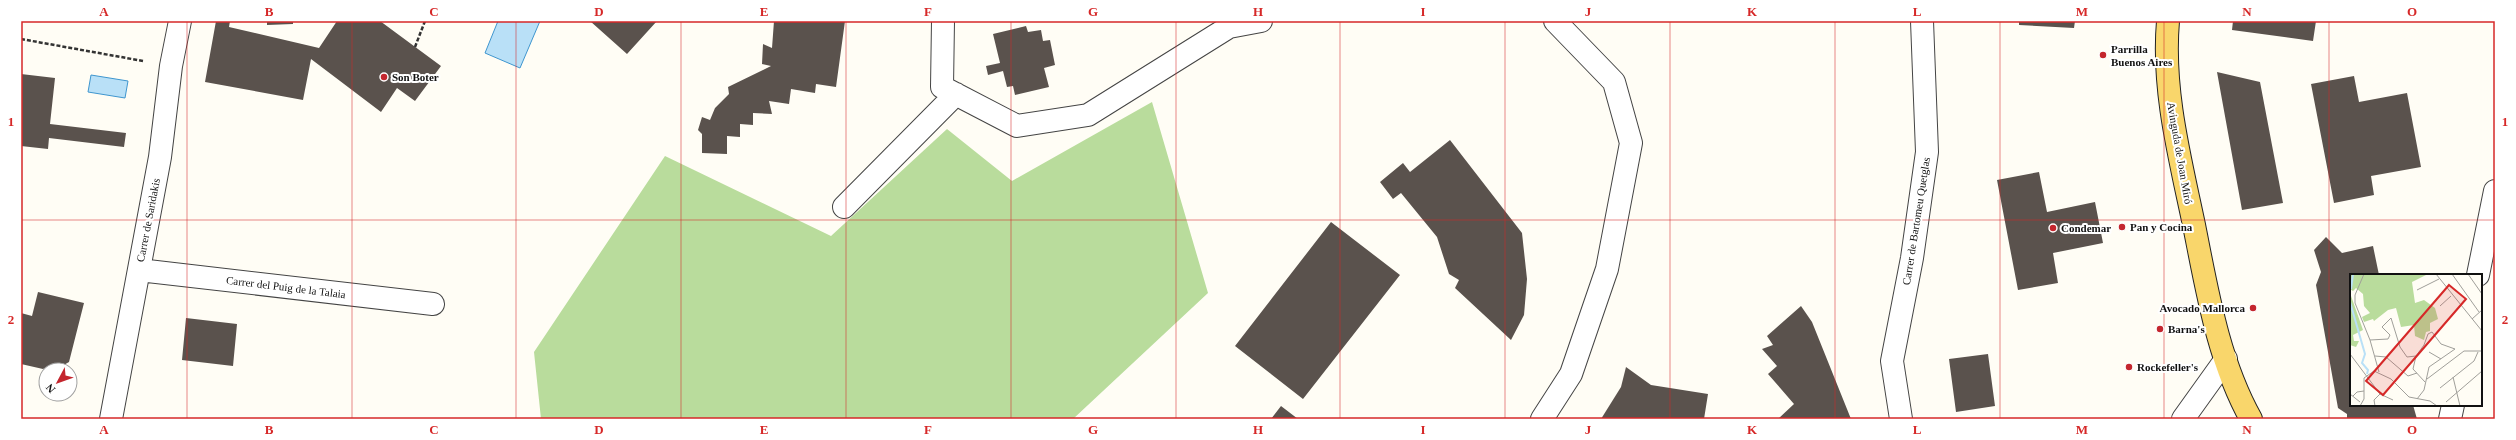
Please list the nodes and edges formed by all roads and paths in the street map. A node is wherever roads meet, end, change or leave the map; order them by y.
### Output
1 (180, 21) edge
2 (425, 21) edge
3 (943, 21) edge
4 (1261, 21) edge
5 (1555, 21) edge
6 (1922, 21) edge
7 (2168, 21) edge
8 (21, 39) edge
9 (415, 47) dead end
10 (171, 66) junction
11 (956, 94) junction
12 (2495, 191) edge
13 (844, 207) dead end
14 (139, 270) junction
15 (2478, 274) edge
16 (433, 304) dead end
17 (2226, 359) junction
18 (2453, 406) edge
19 (111, 419) edge
20 (1542, 419) edge
21 (1901, 419) edge
22 (2183, 419) edge
23 (2251, 419) edge
24 (2450, 419) edge

1 - 10 street, Carrer de Saridakis
2 - 9 path
3 - 11 street
4 - 11 street
5 - 20 street
6 - 21 street, Carrer de Bartomeu Quetglas
7 - 17 main road, Avinguda de Joan Miró
8 - 10 path
10 - 14 street, Carrer de Saridakis
11 - 13 street
12 - 15 street
14 - 16 street, Carrer del Puig de la Talaia
14 - 19 street, Carrer de Saridakis
17 - 22 street
17 - 23 main road, Avinguda de Joan Miró
18 - 24 street

